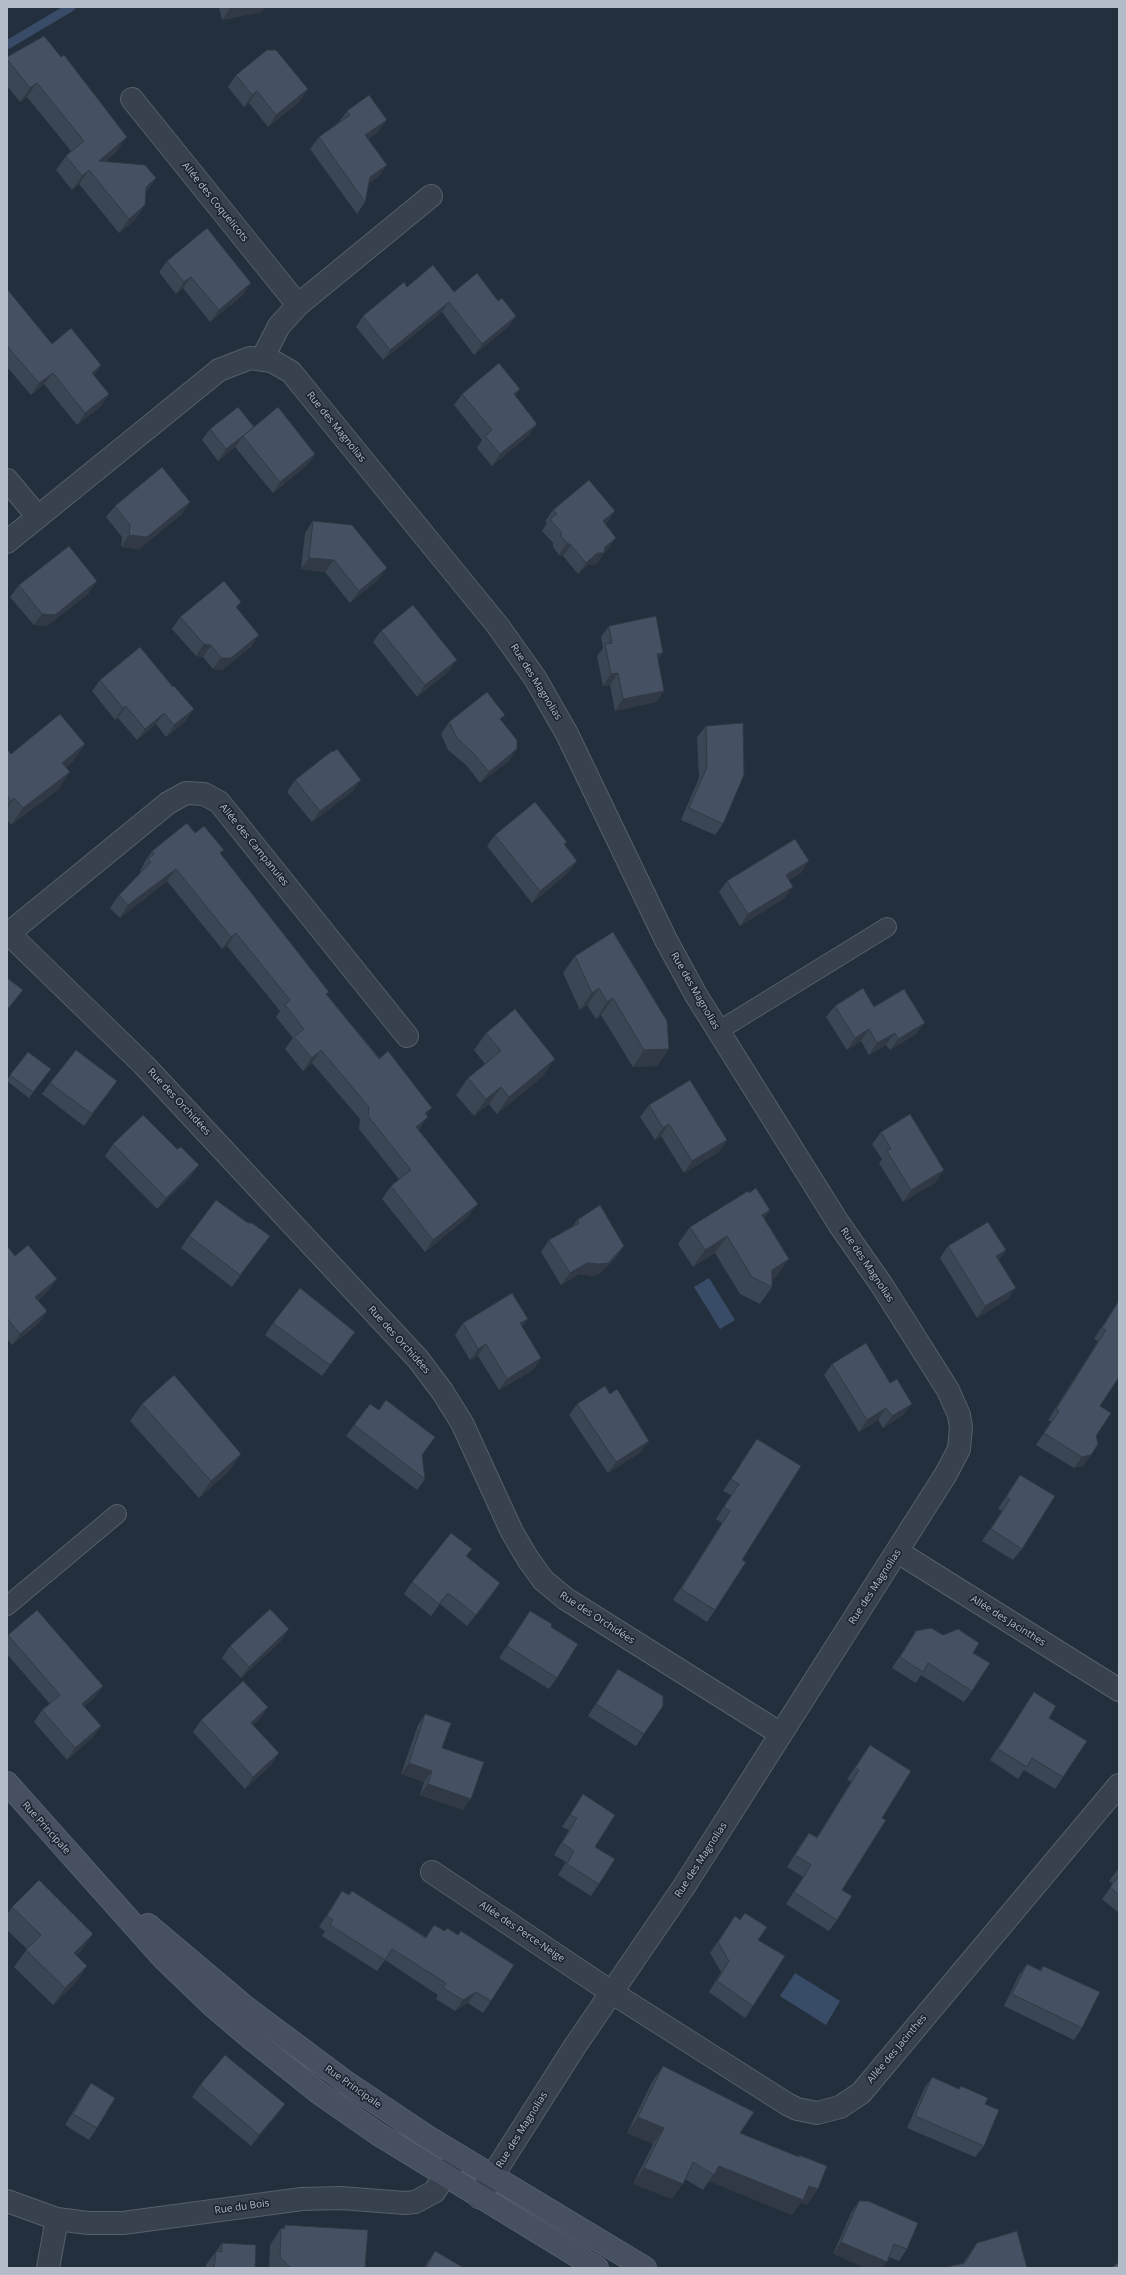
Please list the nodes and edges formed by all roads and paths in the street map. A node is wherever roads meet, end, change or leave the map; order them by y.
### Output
1 (132, 100) dead end
2 (430, 196) dead end
3 (298, 305) junction
4 (262, 359) junction
5 (7, 480) edge
6 (38, 517) junction
7 (7, 542) edge
8 (887, 927) dead end
9 (8, 932) edge
10 (718, 1031) junction
11 (407, 1036) dead end
12 (117, 1514) dead end
13 (898, 1552) junction
14 (7, 1606) edge
15 (1119, 1690) edge
16 (781, 1734) junction
17 (7, 1783) edge
18 (1119, 1785) edge
19 (86, 1872) junction
20 (432, 1872) dead end
21 (611, 1992) junction
22 (458, 2155) junction
23 (445, 2177) junction
24 (493, 2177) junction
25 (479, 2197) junction
26 (7, 2201) edge
27 (57, 2219) junction
28 (48, 2268) edge
29 (597, 2268) edge
30 (645, 2268) edge

1 - 3 street, Allée des Coquelicots
2 - 3 street
3 - 4 street
4 - 6 street, Rue des Magnolias
4 - 10 street, Rue des Magnolias
5 - 6 street
6 - 7 street, Rue des Magnolias
8 - 10 lane
9 - 11 street, Allée des Campanules
9 - 16 street, Rue des Orchidées
10 - 13 street, Rue des Magnolias
12 - 14 lane
13 - 15 street, Allée des Jacinthes
13 - 16 street, Rue des Magnolias
16 - 21 street, Rue des Magnolias
17 - 19 street, Rue Principale
18 - 21 street, Allée des Jacinthes
19 - 22 street, Rue Principale
19 - 23 street, Rue Principale
20 - 21 street, Allée des Perce-Neige
21 - 24 street, Rue des Magnolias
22 - 23 street, Rue du Bois
22 - 24 street, Rue Principale
23 - 25 street, Rue Principale
23 - 27 street, Rue du Bois
24 - 25 street, Rue des Magnolias
24 - 30 street, Rue Principale
25 - 29 street, Rue Principale
26 - 27 street, Rue du Bois
27 - 28 street

